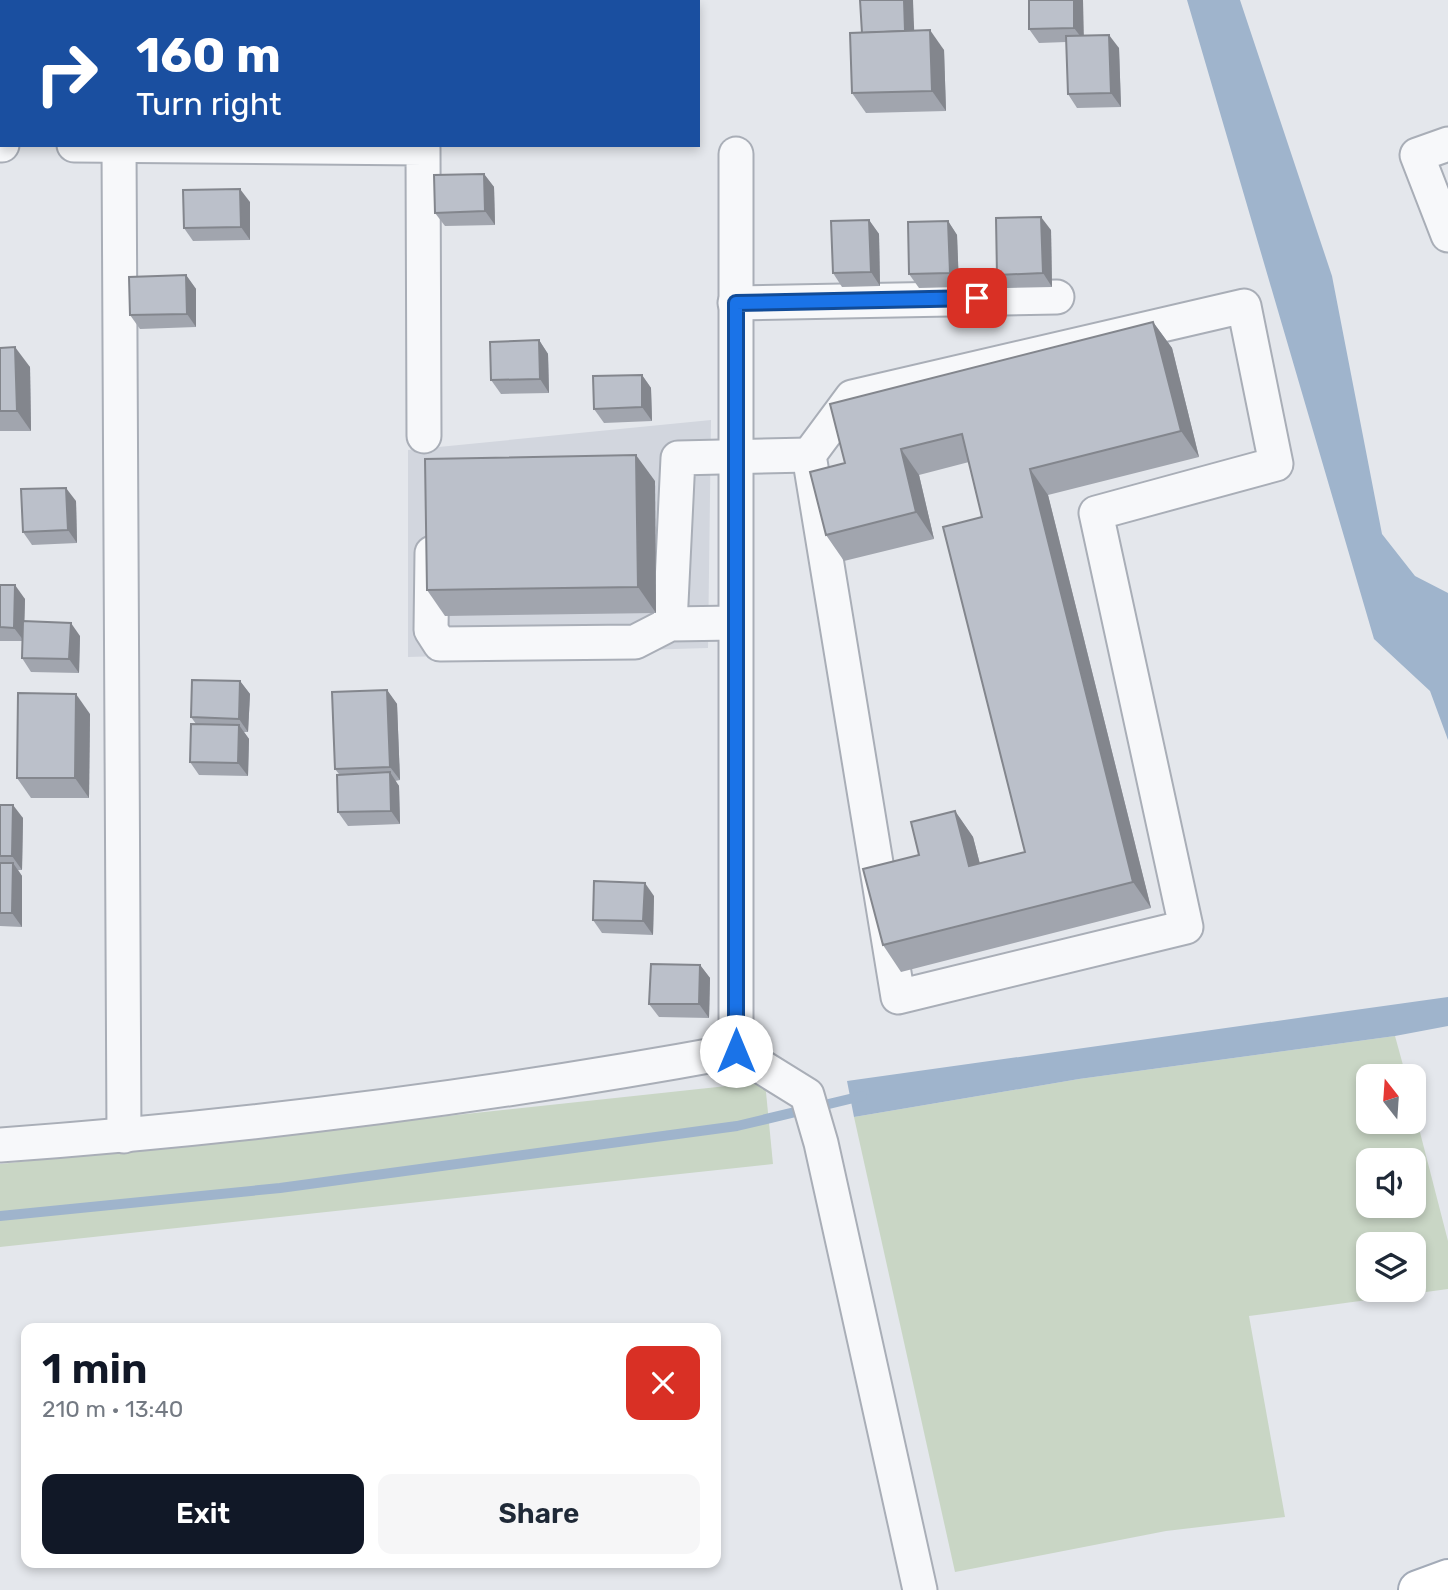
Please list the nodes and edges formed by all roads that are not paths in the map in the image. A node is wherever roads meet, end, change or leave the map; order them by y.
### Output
1 (1448, 144) edge
2 (119, 147) edge
3 (271, 147) edge
4 (736, 154) dead end
5 (1448, 234) edge
6 (1057, 297) dead end
7 (736, 303) junction
8 (424, 436) dead end
9 (809, 454) junction
10 (736, 456) junction
11 (432, 524) edge
12 (735, 623) junction
13 (670, 624) junction
14 (736, 1051) junction
15 (124, 1136) junction
16 (0, 1145) edge
17 (1448, 1579) edge
18 (920, 1590) edge
19 (1418, 1590) edge

1 - 5 street
2 - 15 street
3 - 8 street
4 - 7 street
6 - 7 street
7 - 10 street
9 - 9 street
9 - 10 street
10 - 12 street
10 - 13 street
11 - 13 street
12 - 13 street
12 - 14 street
14 - 15 street
14 - 18 street
15 - 16 street
17 - 19 main road

